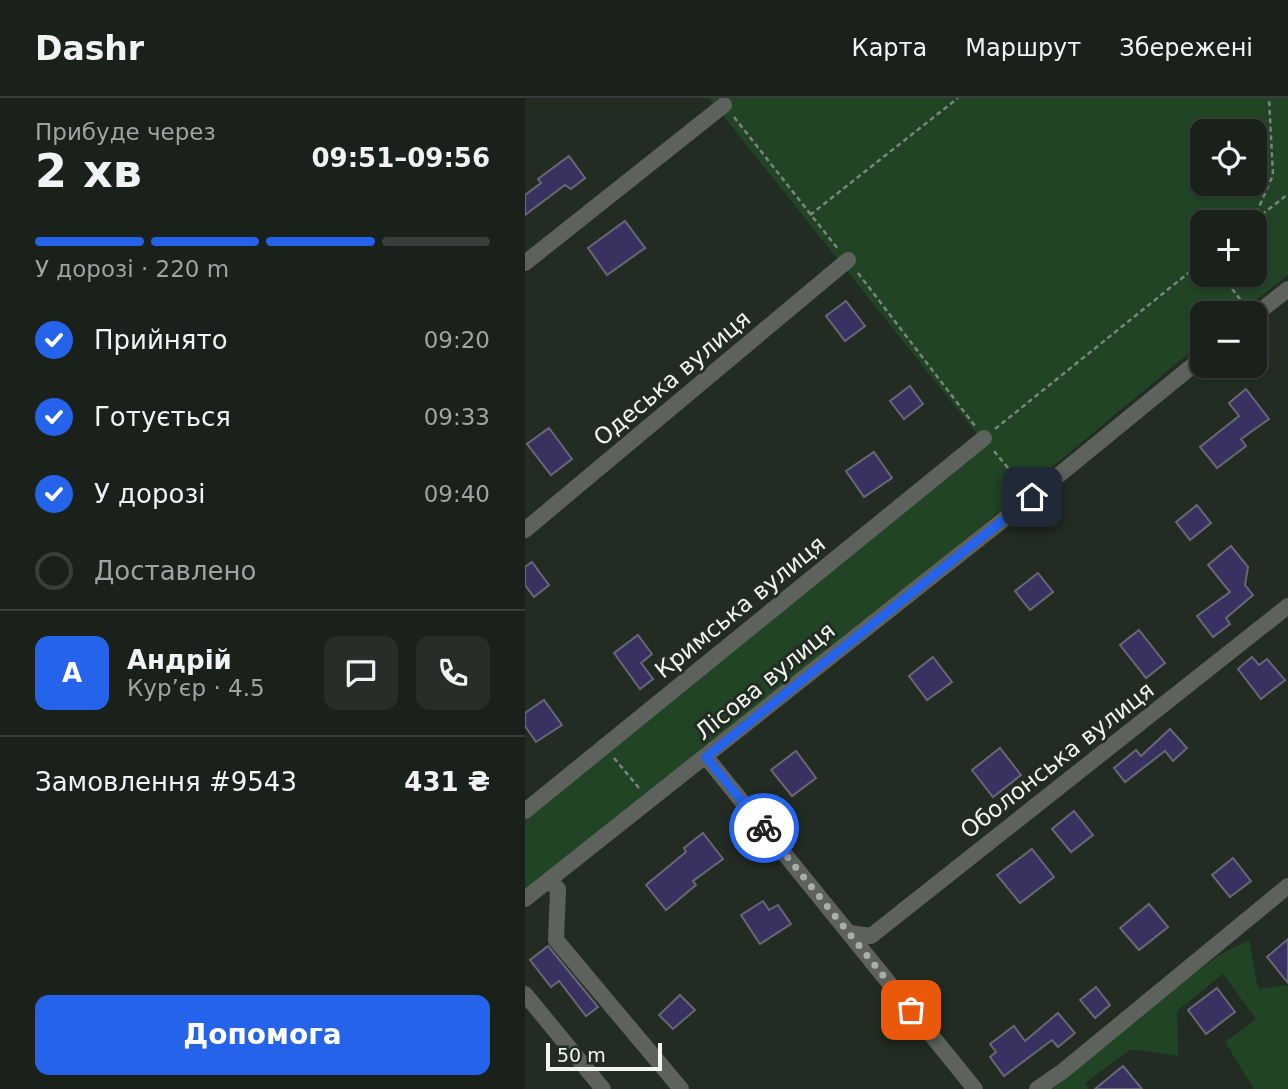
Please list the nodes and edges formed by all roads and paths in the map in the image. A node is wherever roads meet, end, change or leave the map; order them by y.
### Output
1 (958, 98) edge
2 (1269, 98) edge
3 (724, 105) joint
4 (1288, 194) edge
5 (1258, 210) edge
6 (1267, 211) edge
7 (810, 215) junction
8 (848, 260) junction
9 (525, 263) edge
10 (1190, 272) edge
11 (1288, 289) edge
12 (1267, 306) edge
13 (1190, 368) edge
14 (984, 438) junction
15 (1032, 497) junction
16 (525, 530) edge
17 (1288, 606) edge
18 (605, 746) junction
19 (706, 757) junction
20 (649, 801) junction
21 (525, 811) edge
22 (549, 881) junction
23 (1288, 886) edge
24 (525, 899) edge
25 (850, 933) junction
26 (525, 994) edge
27 (974, 1088) edge
28 (603, 1089) edge
29 (681, 1089) edge
30 (1038, 1089) edge

1 - 7 path
2 - 5 path
3 - 7 path
3 - 9 street
4 - 6 path
7 - 8 path
8 - 14 path
8 - 16 street, Одеська вулиця
10 - 14 path
11 - 12 street
13 - 15 street, Лісова вулиця
14 - 15 path
14 - 18 street, Кримська вулиця
15 - 19 street, Лісова вулиця
17 - 25 street, Оболонська вулиця
18 - 20 path
18 - 21 street, Кримська вулиця
19 - 20 street, Лісова вулиця
19 - 25 street
20 - 22 street, Лісова вулиця
22 - 24 street, Лісова вулиця
22 - 29 street
23 - 30 street
25 - 27 street
26 - 28 street

